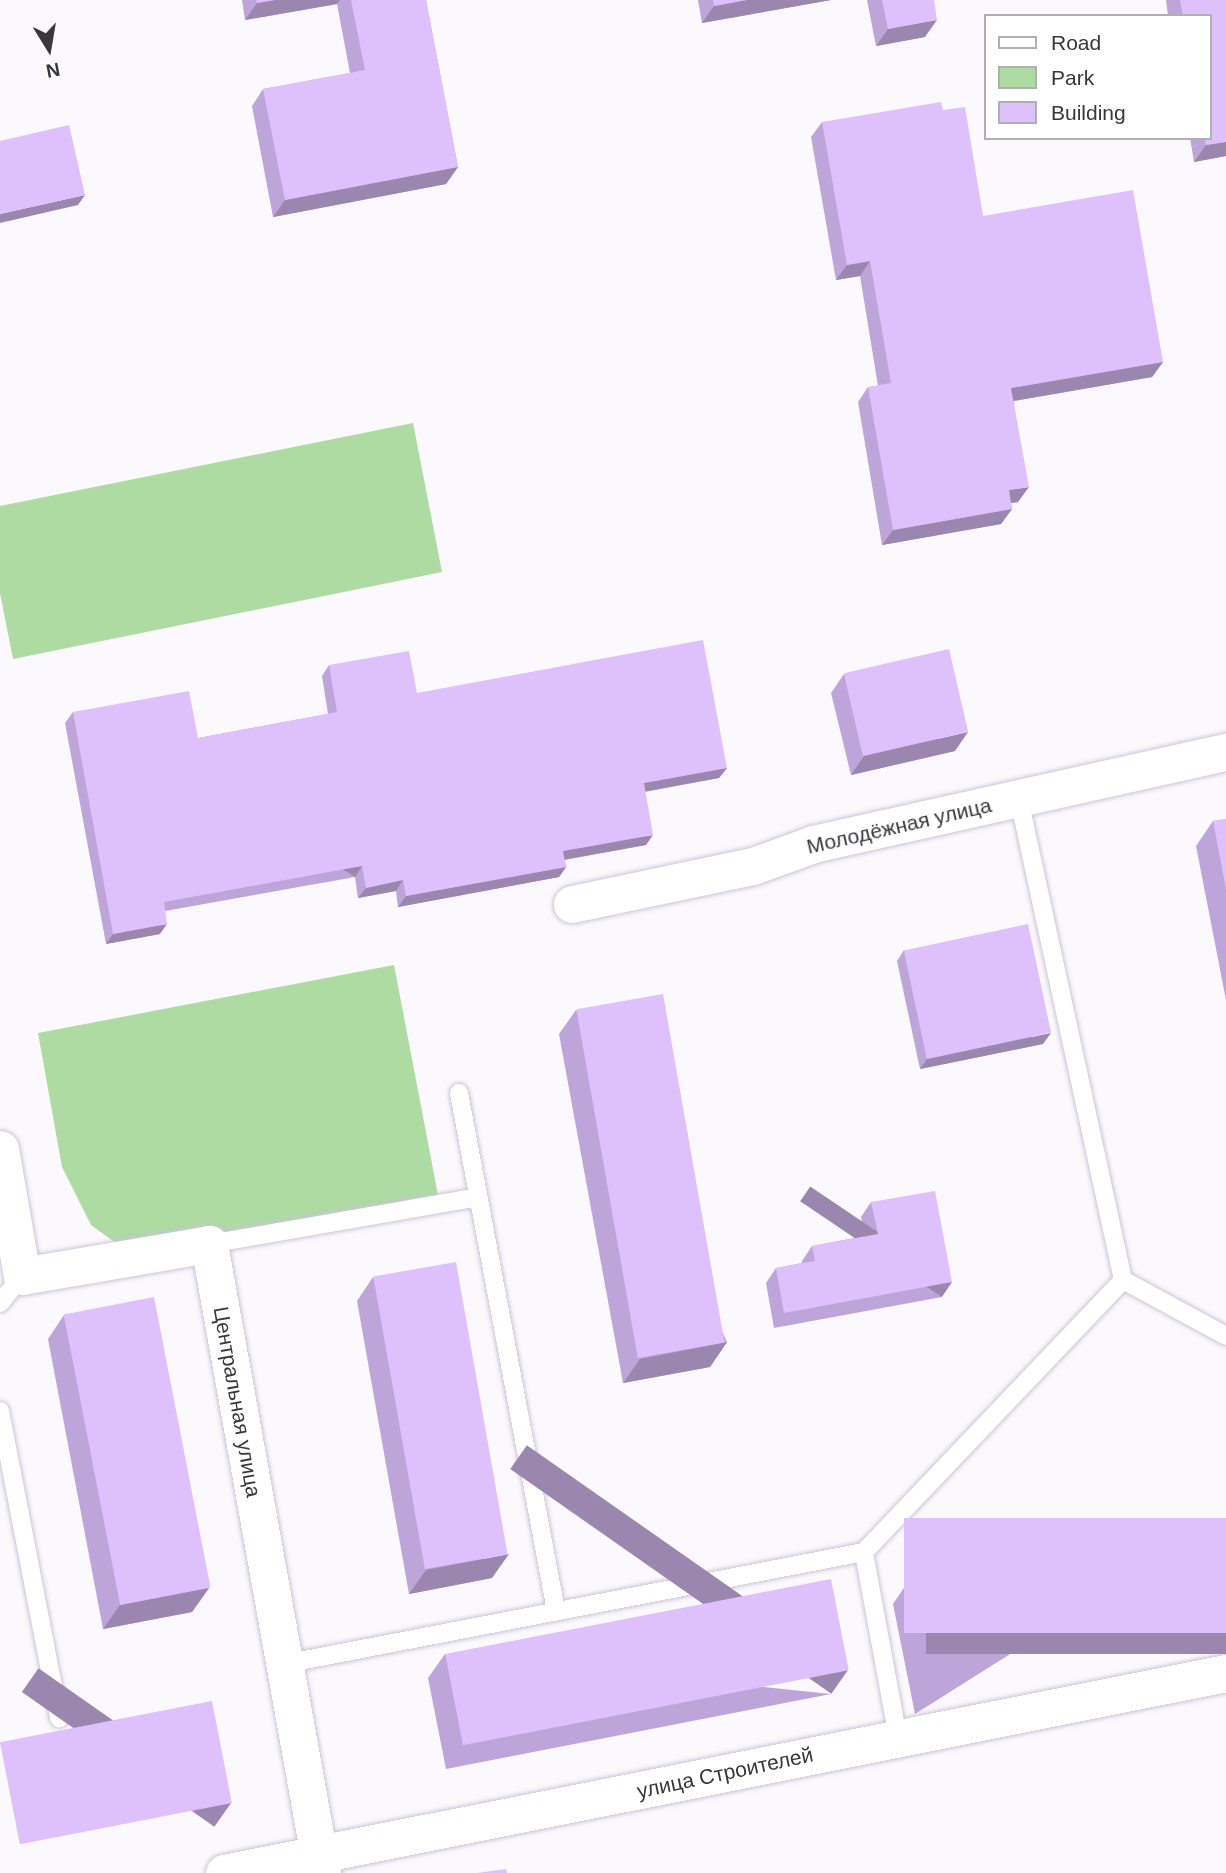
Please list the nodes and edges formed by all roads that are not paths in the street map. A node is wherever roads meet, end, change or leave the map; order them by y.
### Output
1 (1226, 752) edge
2 (1019, 797) junction
3 (572, 904) dead end
4 (459, 1093) dead end
5 (0, 1149) edge
6 (478, 1197) junction
7 (209, 1244) junction
8 (1123, 1280) junction
9 (11, 1290) edge
10 (1226, 1336) edge
11 (0, 1411) edge
12 (864, 1552) junction
13 (556, 1611) junction
14 (284, 1664) junction
15 (1226, 1673) edge
16 (59, 1718) dead end
17 (898, 1738) junction
18 (320, 1865) edge
19 (224, 1873) edge

1 - 2 street, Молодёжная улица
2 - 3 street, Молодёжная улица
2 - 8 lane
4 - 6 lane
5 - 9 street
6 - 7 lane
6 - 13 lane
7 - 9 street
7 - 14 street, Центральная улица
8 - 10 lane
8 - 12 lane
11 - 16 lane
12 - 13 lane
12 - 17 lane
13 - 14 lane
14 - 18 street, Центральная улица
15 - 17 street, улица Строителей
17 - 18 street, улица Строителей
18 - 19 street, улица Строителей

